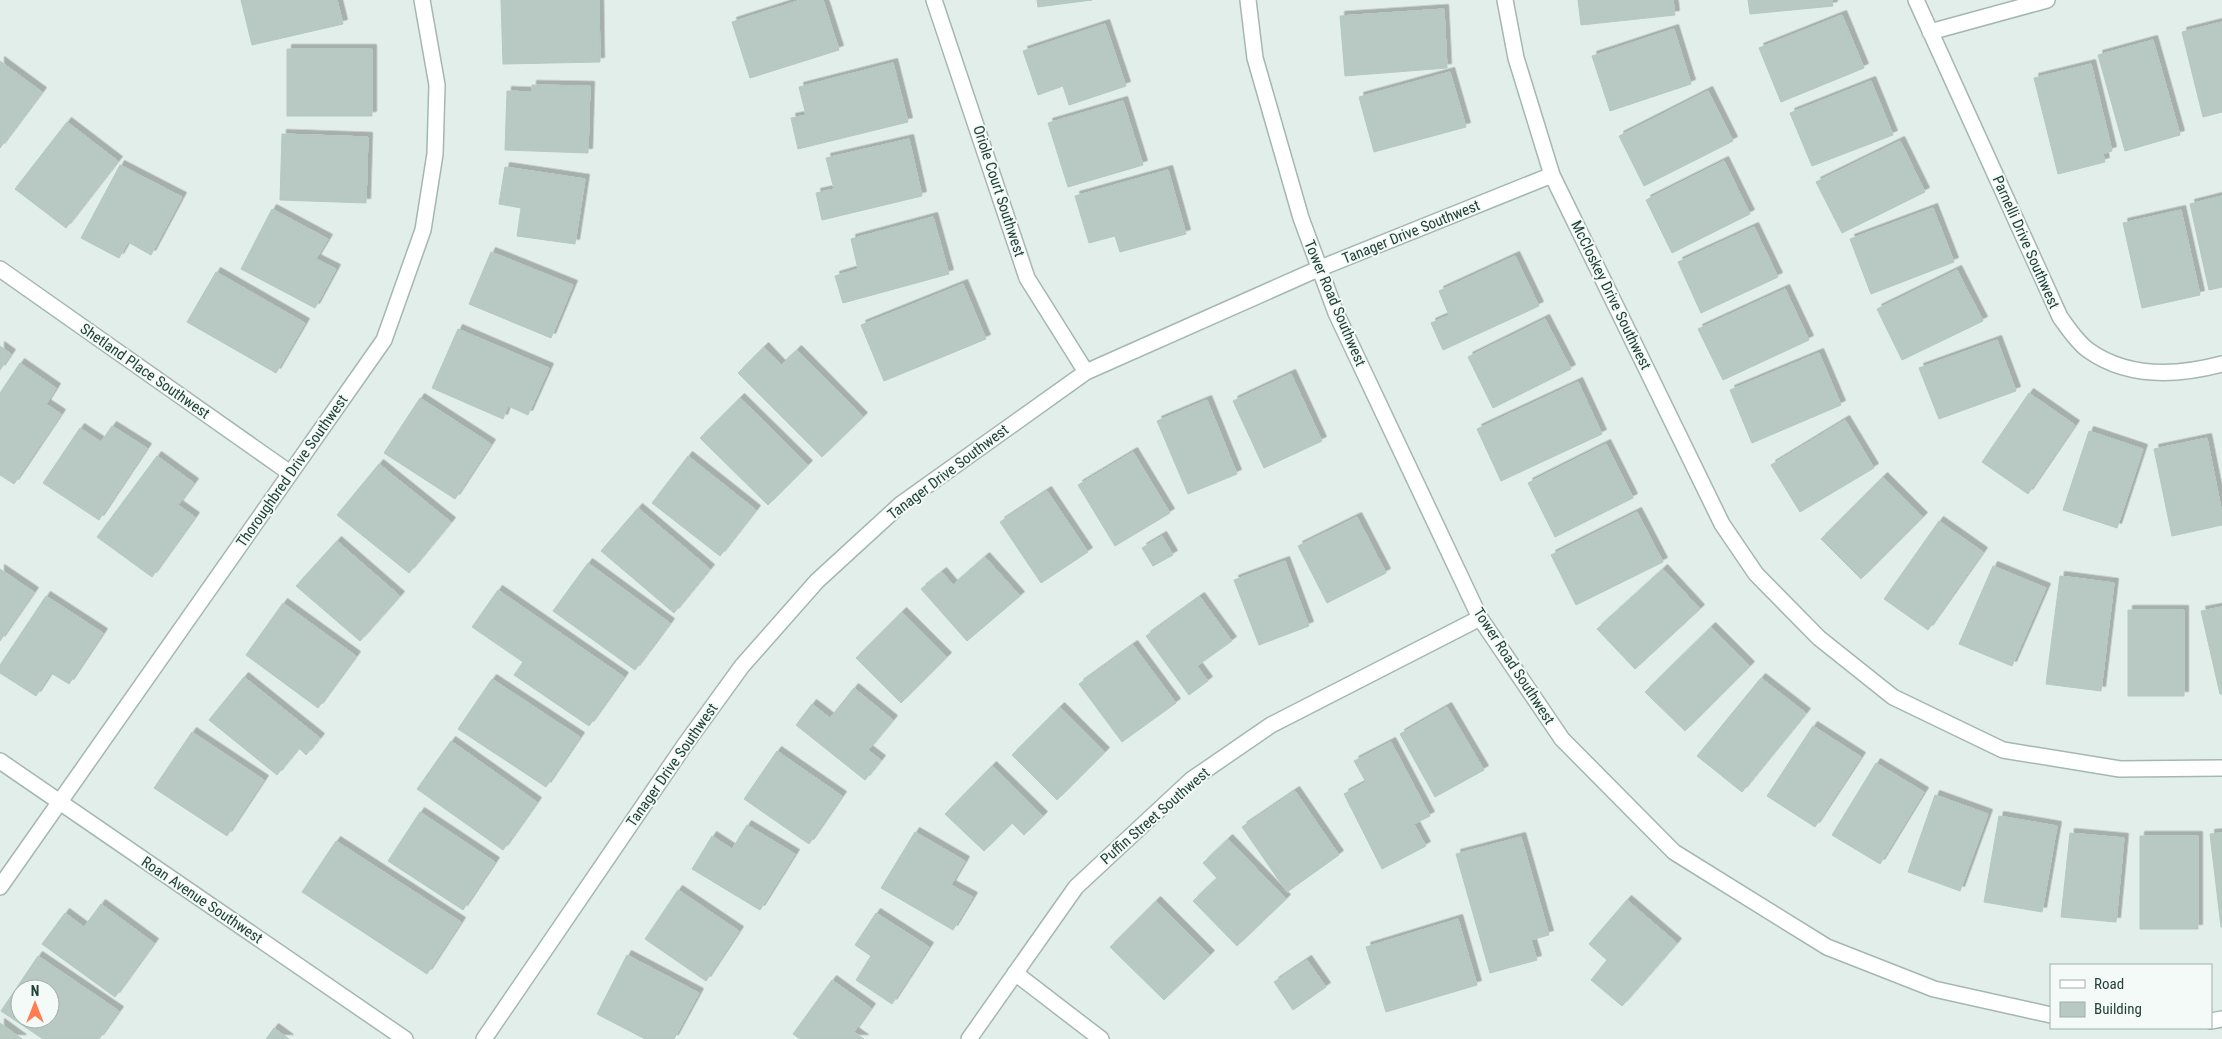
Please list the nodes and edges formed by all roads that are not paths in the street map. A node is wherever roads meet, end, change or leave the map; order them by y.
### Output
1 (422, 0) edge
2 (934, 0) edge
3 (1248, 0) edge
4 (1505, 0) edge
5 (1916, 0) edge
6 (2047, 0) edge
7 (1930, 32) junction
8 (1552, 175) junction
9 (0, 269) edge
10 (1318, 269) junction
11 (2222, 364) edge
12 (1086, 372) junction
13 (290, 473) junction
14 (1480, 618) junction
15 (0, 761) edge
16 (2222, 768) edge
17 (60, 803) junction
18 (0, 887) edge
19 (1015, 973) junction
20 (2050, 1015) edge
21 (405, 1039) edge
22 (484, 1039) edge
23 (969, 1039) edge
24 (1101, 1039) edge

1 - 13 street, Thoroughbred Drive Southwest
2 - 12 street, Oriole Court Southwest
3 - 10 street, Tower Road Southwest
4 - 8 street, McCloskey Drive Southwest
5 - 7 street, Parnelli Drive Southwest
6 - 7 street
7 - 11 street, Parnelli Drive Southwest
8 - 10 street, Tanager Drive Southwest
8 - 16 street, McCloskey Drive Southwest
9 - 13 street, Shetland Place Southwest
10 - 12 street, Tanager Drive Southwest
10 - 14 street, Tower Road Southwest
12 - 22 street, Tanager Drive Southwest
13 - 17 street, Thoroughbred Drive Southwest
14 - 19 street, Puffin Street Southwest
14 - 20 street, Tower Road Southwest
15 - 17 street, Roan Avenue Southwest
17 - 18 street, Thoroughbred Drive Southwest
17 - 21 street, Roan Avenue Southwest
19 - 23 street, Puffin Street Southwest
19 - 24 street

